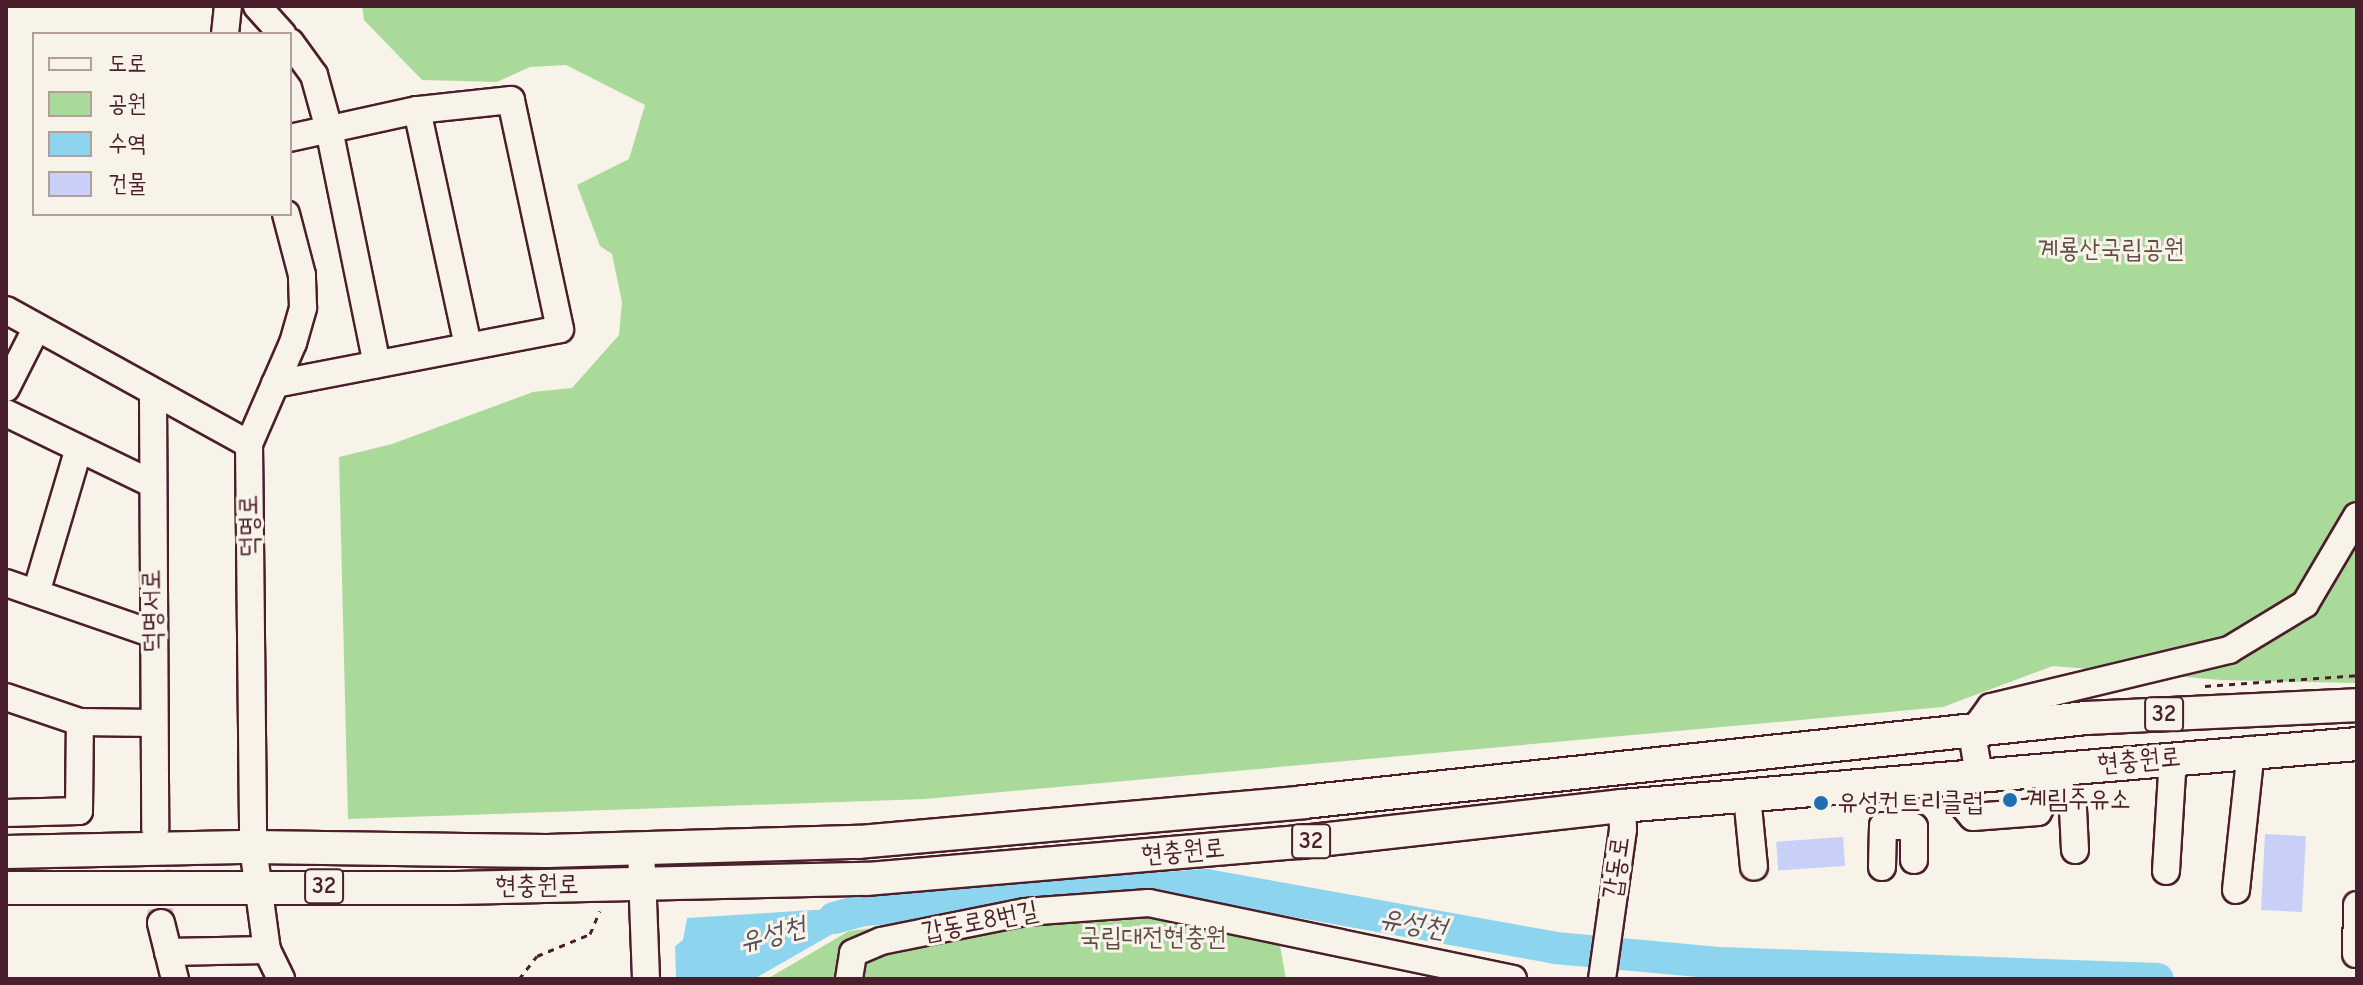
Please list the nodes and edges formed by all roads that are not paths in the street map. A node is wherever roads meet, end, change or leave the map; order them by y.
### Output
1 (228, 6) edge
2 (257, 6) edge
3 (225, 32) edge
4 (280, 32) edge
5 (292, 45) edge
6 (417, 110) junction
7 (329, 129) junction
8 (292, 138) edge
9 (287, 216) edge
10 (6, 310) edge
11 (37, 327) junction
12 (468, 345) junction
13 (377, 364) junction
14 (275, 384) junction
15 (6, 388) edge
16 (153, 394) junction
17 (6, 413) edge
18 (249, 444) junction
19 (78, 451) junction
20 (151, 483) junction
21 (2357, 516) edge
22 (6, 583) edge
23 (36, 593) junction
24 (153, 634) junction
25 (6, 697) edge
26 (2357, 705) edge
27 (80, 722) junction
28 (154, 723) junction
29 (1972, 733) junction
30 (2357, 744) edge
31 (2251, 750) junction
32 (2173, 758) junction
33 (1966, 776) junction
34 (2050, 778) junction
35 (1900, 782) junction
36 (1747, 796) junction
37 (1622, 806) junction
38 (6, 813) edge
39 (1900, 826) junction
40 (155, 829) tunnel mouth
41 (253, 847) junction
42 (641, 848) junction
43 (2075, 850) dead end
44 (6, 852) edge
45 (1914, 860) dead end
46 (1754, 867) dead end
47 (1882, 867) dead end
48 (2166, 871) dead end
49 (641, 885) junction
50 (257, 886) junction
51 (6, 888) edge
52 (2236, 890) dead end
53 (2357, 905) edge
54 (161, 923) tunnel mouth
55 (267, 950) junction
56 (168, 952) junction
57 (2356, 954) edge
58 (175, 979) edge
59 (281, 979) edge
60 (646, 979) edge
61 (849, 979) edge
62 (1513, 979) edge
63 (1602, 979) edge

1 - 3 street
2 - 4 street
5 - 7 street
6 - 7 street
6 - 12 street
6 - 12 street
7 - 8 street
7 - 13 street
9 - 14 street
10 - 11 street
11 - 15 street
11 - 16 street
12 - 13 street
13 - 14 street
14 - 18 street
16 - 18 street
16 - 20 street, 덕명서로
17 - 19 street
18 - 41 street, 덕명로
19 - 20 street
19 - 23 street
20 - 24 street, 덕명서로
21 - 29 street
22 - 23 street
23 - 24 street
24 - 28 street, 덕명서로
25 - 27 street
26 - 29 main road, 현충원로 / 32
27 - 28 street
27 - 38 street
28 - 40 street, 덕명서로
29 - 33 street
29 - 42 main road, 현충원로 / 32
30 - 31 main road, 현충원로 / 32
31 - 32 main road, 현충원로 / 32
31 - 52 street
32 - 34 main road, 현충원로 / 32
32 - 48 street
33 - 34 main road, 현충원로 / 32
33 - 34 street
33 - 35 main road, 현충원로 / 32
34 - 43 street
35 - 36 main road, 현충원로 / 32
35 - 39 street
36 - 37 main road, 현충원로 / 32
36 - 46 street
37 - 49 main road, 현충원로 / 32
37 - 63 street, 갑동로
39 - 45 street
39 - 47 street
41 - 42 main road, 현충원로 / 32
41 - 44 main road, 현충원로 / 32
41 - 50 street, 덕명로
42 - 49 street
49 - 50 main road, 현충원로 / 32
49 - 60 street
50 - 51 main road, 현충원로 / 32
50 - 55 street, 덕명로
53 - 57 street
54 - 56 street
55 - 56 street
55 - 59 street, 덕명로
56 - 58 street
61 - 62 street, 갑동로8번길

